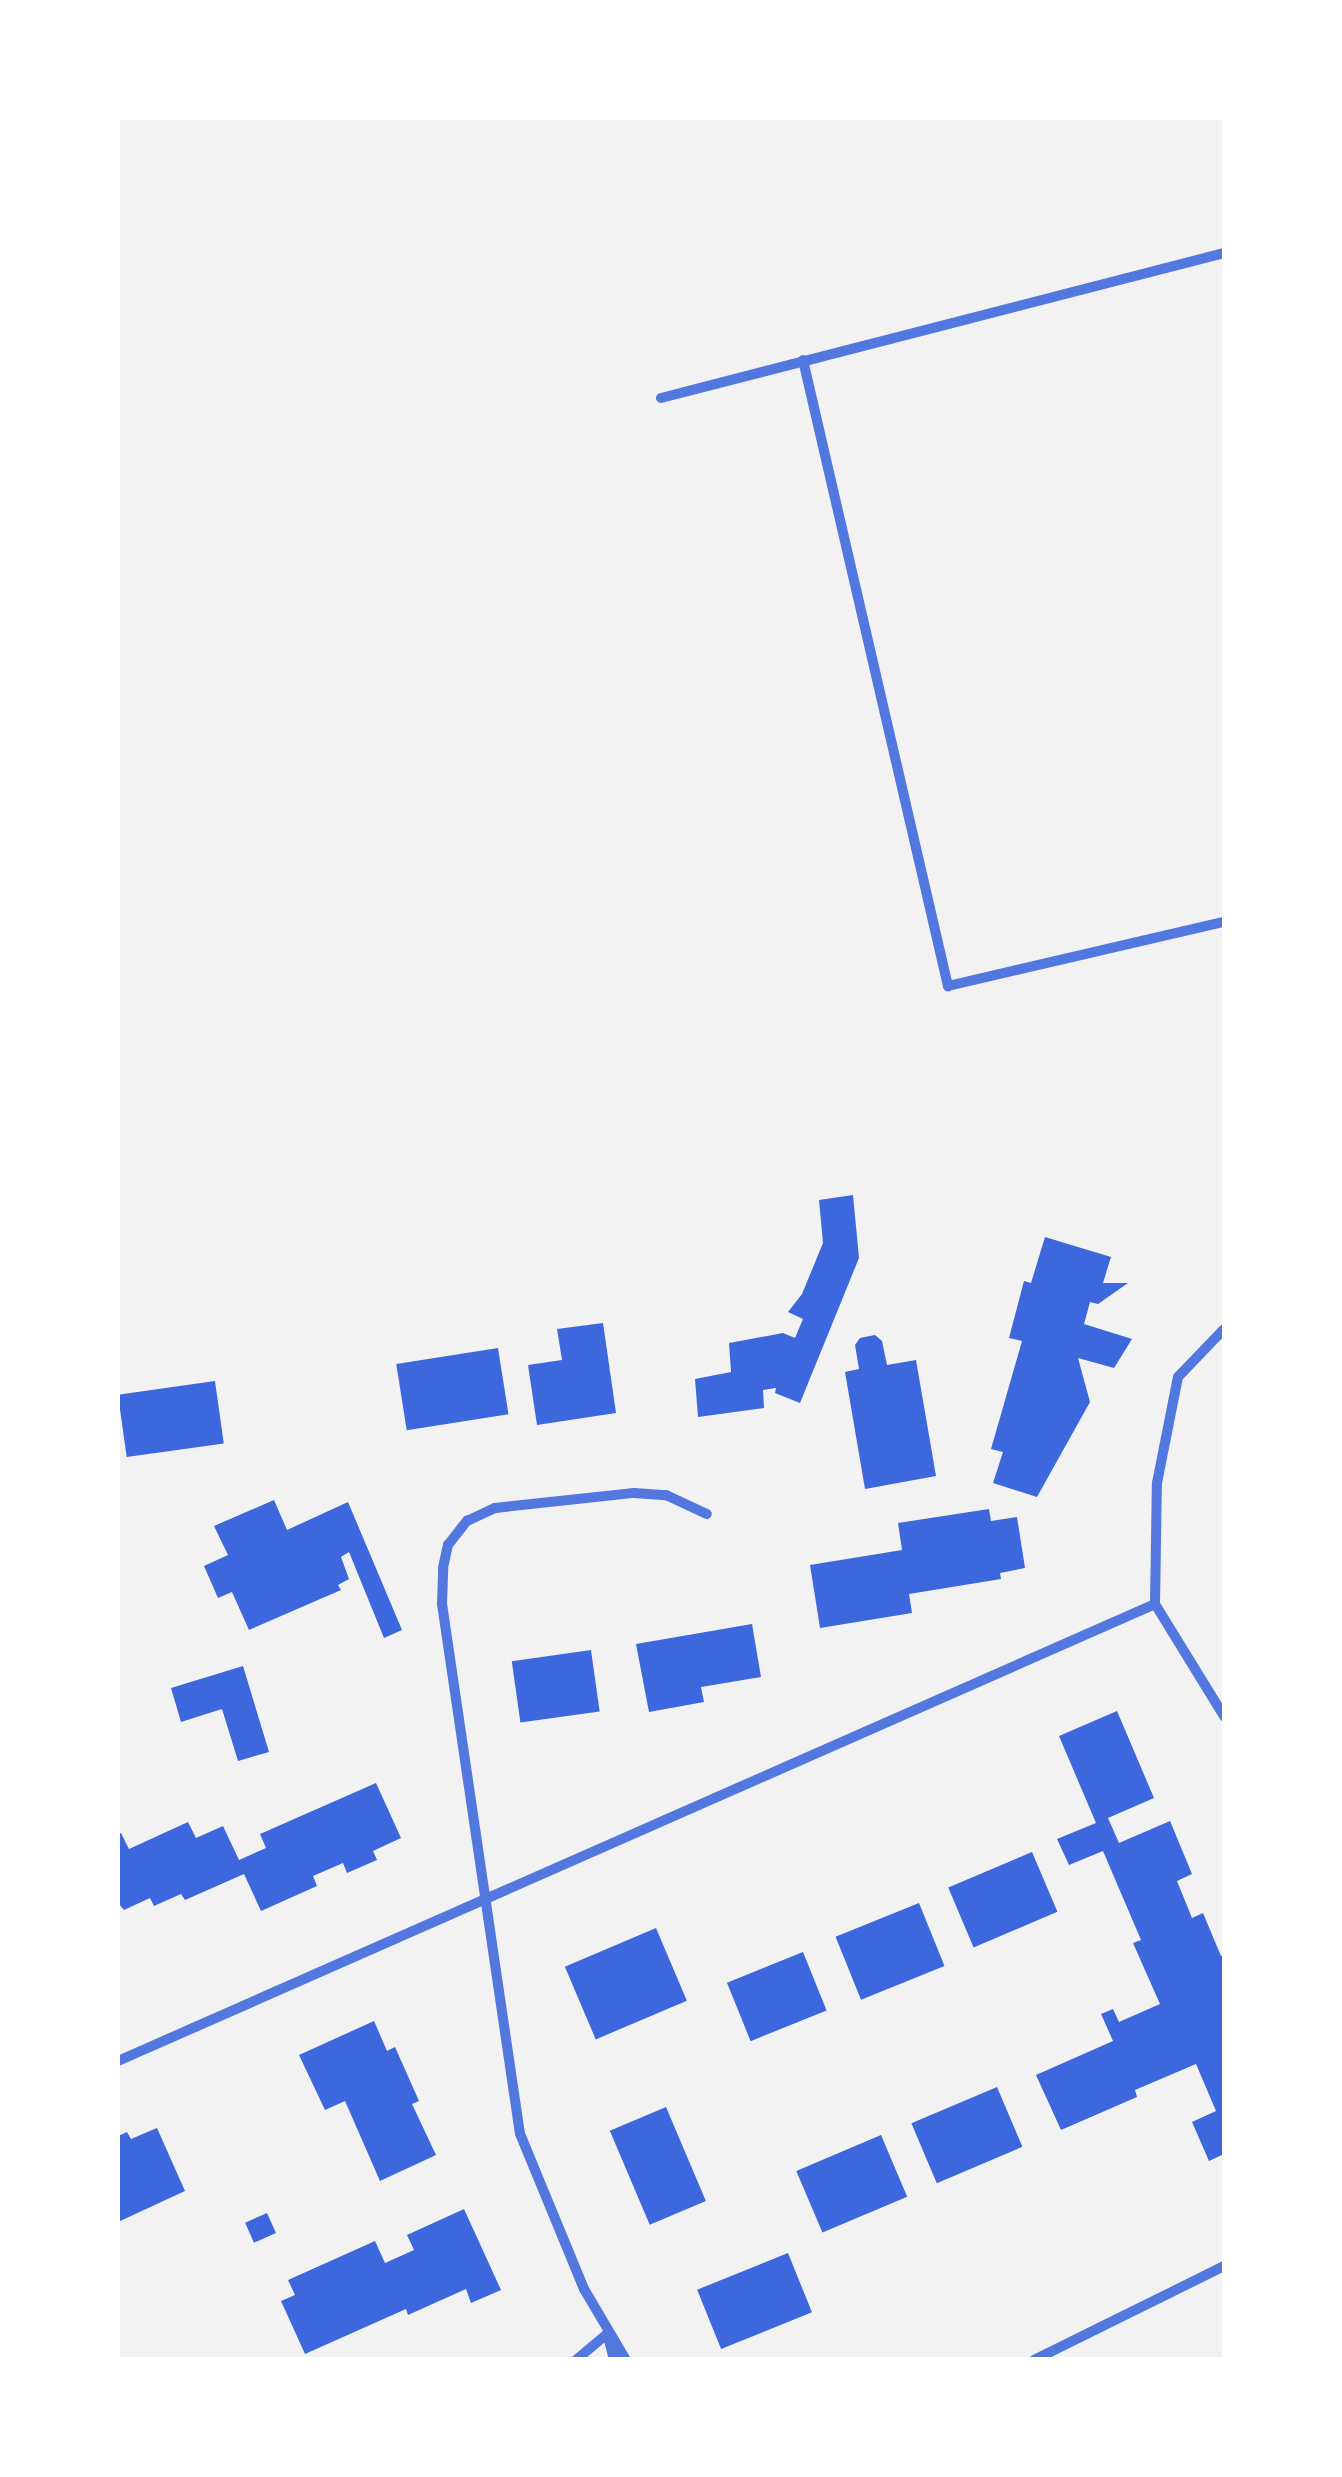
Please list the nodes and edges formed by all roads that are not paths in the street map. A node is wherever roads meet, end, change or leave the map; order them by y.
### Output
1 (1224, 253) edge
2 (803, 360) junction
3 (661, 398) dead end
4 (1224, 922) edge
5 (1224, 1329) edge
6 (707, 1514) dead end
7 (1155, 1604) junction
8 (1224, 1716) edge
9 (484, 1901) junction
10 (118, 2060) edge
11 (1224, 2266) edge
12 (607, 2334) junction
13 (1035, 2359) edge
14 (576, 2360) edge
15 (614, 2360) edge
16 (626, 2360) edge

1 - 2 street
2 - 3 street
2 - 4 street
5 - 7 street
6 - 9 street
7 - 8 street
7 - 9 street
9 - 10 street
9 - 12 street
11 - 13 street
12 - 14 street
12 - 15 street
12 - 16 street

